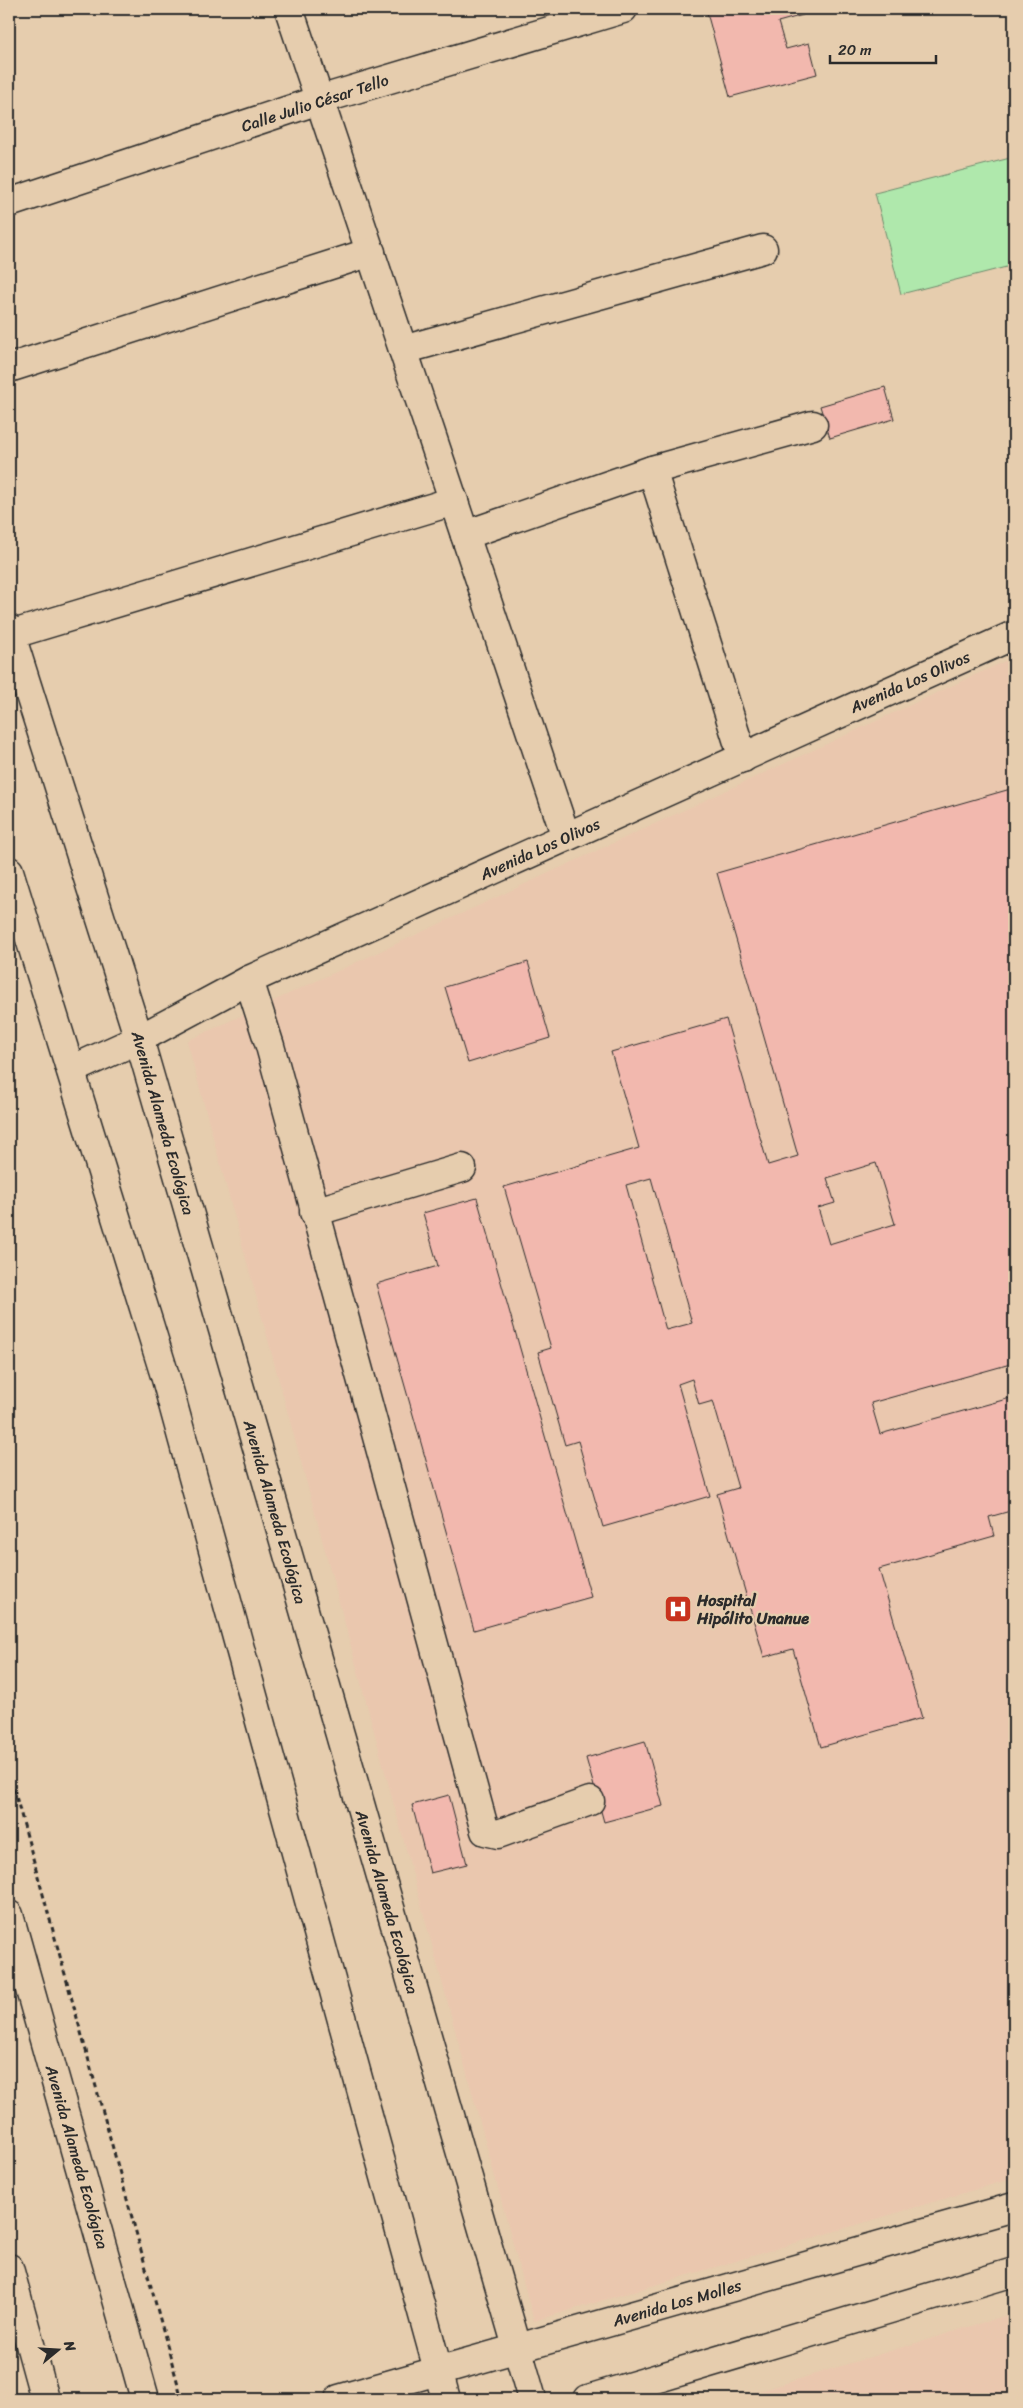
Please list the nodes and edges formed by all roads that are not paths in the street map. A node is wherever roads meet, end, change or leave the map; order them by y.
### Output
1 (289, 9) edge
2 (623, 9) edge
3 (320, 100) junction
4 (9, 203) edge
5 (763, 249) dead end
6 (371, 252) junction
7 (403, 350) junction
8 (9, 368) edge
9 (813, 425) dead end
10 (652, 470) junction
11 (454, 501) junction
12 (465, 535) junction
13 (10, 632) edge
14 (1014, 635) edge
15 (743, 758) junction
16 (566, 837) junction
17 (9, 871) edge
18 (249, 980) junction
19 (139, 1039) junction
20 (71, 1070) junction
21 (462, 1168) dead end
22 (314, 1212) junction
23 (590, 1801) dead end
24 (9, 1915) edge
25 (1014, 2207) edge
26 (9, 2268) edge
27 (1014, 2272) edge
28 (516, 2349) junction
29 (438, 2371) junction
30 (45, 2399) edge
31 (145, 2399) edge
32 (339, 2399) edge
33 (446, 2399) edge
34 (532, 2399) edge
35 (588, 2399) edge

1 - 3 street
2 - 3 street, Calle Julio César Tello
3 - 4 street, Calle Julio César Tello
3 - 6 street
5 - 7 street
6 - 7 street
6 - 8 street
7 - 11 street
9 - 10 street
10 - 12 street
10 - 15 street
11 - 12 street
11 - 13 street
12 - 16 street
13 - 19 street, Avenida Alameda Ecológica
14 - 15 street, Avenida Los Olivos
15 - 16 street, Avenida Los Olivos
16 - 18 street, Avenida Los Olivos
17 - 20 street
18 - 19 street, Avenida Los Olivos
18 - 22 street
19 - 20 street, Avenida Los Olivos
19 - 28 street, Avenida Alameda Ecológica
20 - 29 street
21 - 22 street
22 - 23 street
24 - 31 street, Avenida Alameda Ecológica
25 - 28 street, Avenida Los Molles
26 - 30 street
27 - 35 street
28 - 29 street, Avenida Los Molles
28 - 34 street, Avenida Alameda Ecológica
29 - 32 street, Avenida Los Molles
29 - 33 street

